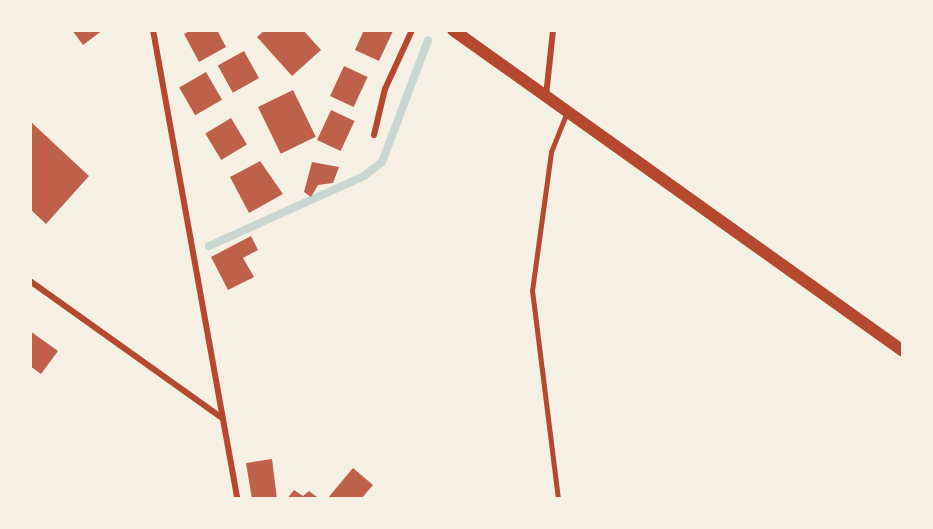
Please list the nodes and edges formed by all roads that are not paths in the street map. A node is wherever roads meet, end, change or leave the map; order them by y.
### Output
1 (153, 30) edge
2 (412, 30) edge
3 (453, 30) edge
4 (553, 30) edge
5 (546, 97) junction
6 (567, 112) junction
7 (374, 135) dead end
8 (30, 281) edge
9 (903, 351) edge
10 (222, 418) junction
11 (237, 499) edge
12 (558, 499) edge

1 - 10 street
2 - 7 street
3 - 5 main road
4 - 5 street
5 - 6 main road
6 - 9 main road
6 - 12 lane
8 - 10 street
10 - 11 street

